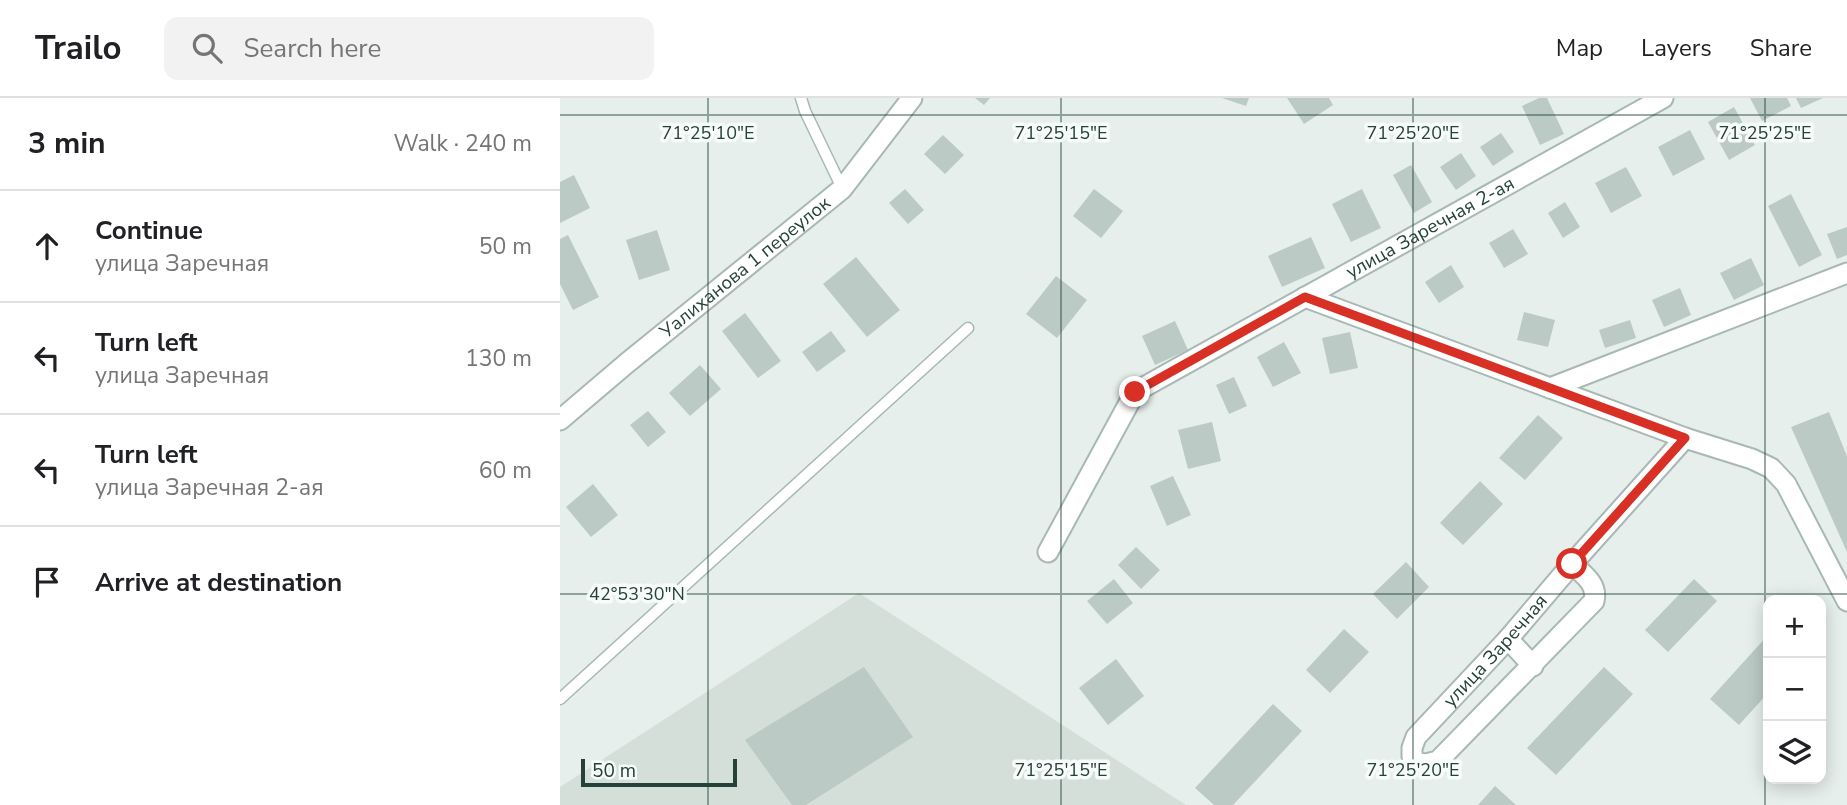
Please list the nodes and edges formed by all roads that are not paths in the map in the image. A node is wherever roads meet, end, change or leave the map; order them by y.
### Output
1 (801, 98) edge
2 (912, 98) edge
3 (1662, 98) edge
4 (842, 189) junction
5 (1847, 273) edge
6 (1305, 297) junction
7 (968, 328) dead end
8 (1550, 388) junction
9 (560, 420) edge
10 (1685, 438) junction
11 (1048, 552) dead end
12 (1572, 564) junction
13 (1847, 601) edge
14 (1508, 639) junction
15 (1533, 666) junction
16 (560, 699) edge

1 - 4 lane
2 - 4 street, Уалиханова 1 переулок
3 - 6 street, улица Заречная 2-ая
4 - 9 street, Уалиханова 1 переулок
5 - 8 street
6 - 8 street
6 - 11 street, улица Заречная 2-ая
7 - 16 lane
8 - 10 street
10 - 12 street, улица Заречная
10 - 13 street
12 - 14 street, улица Заречная
12 - 15 street
14 - 15 street
14 - 15 street, улица Заречная

